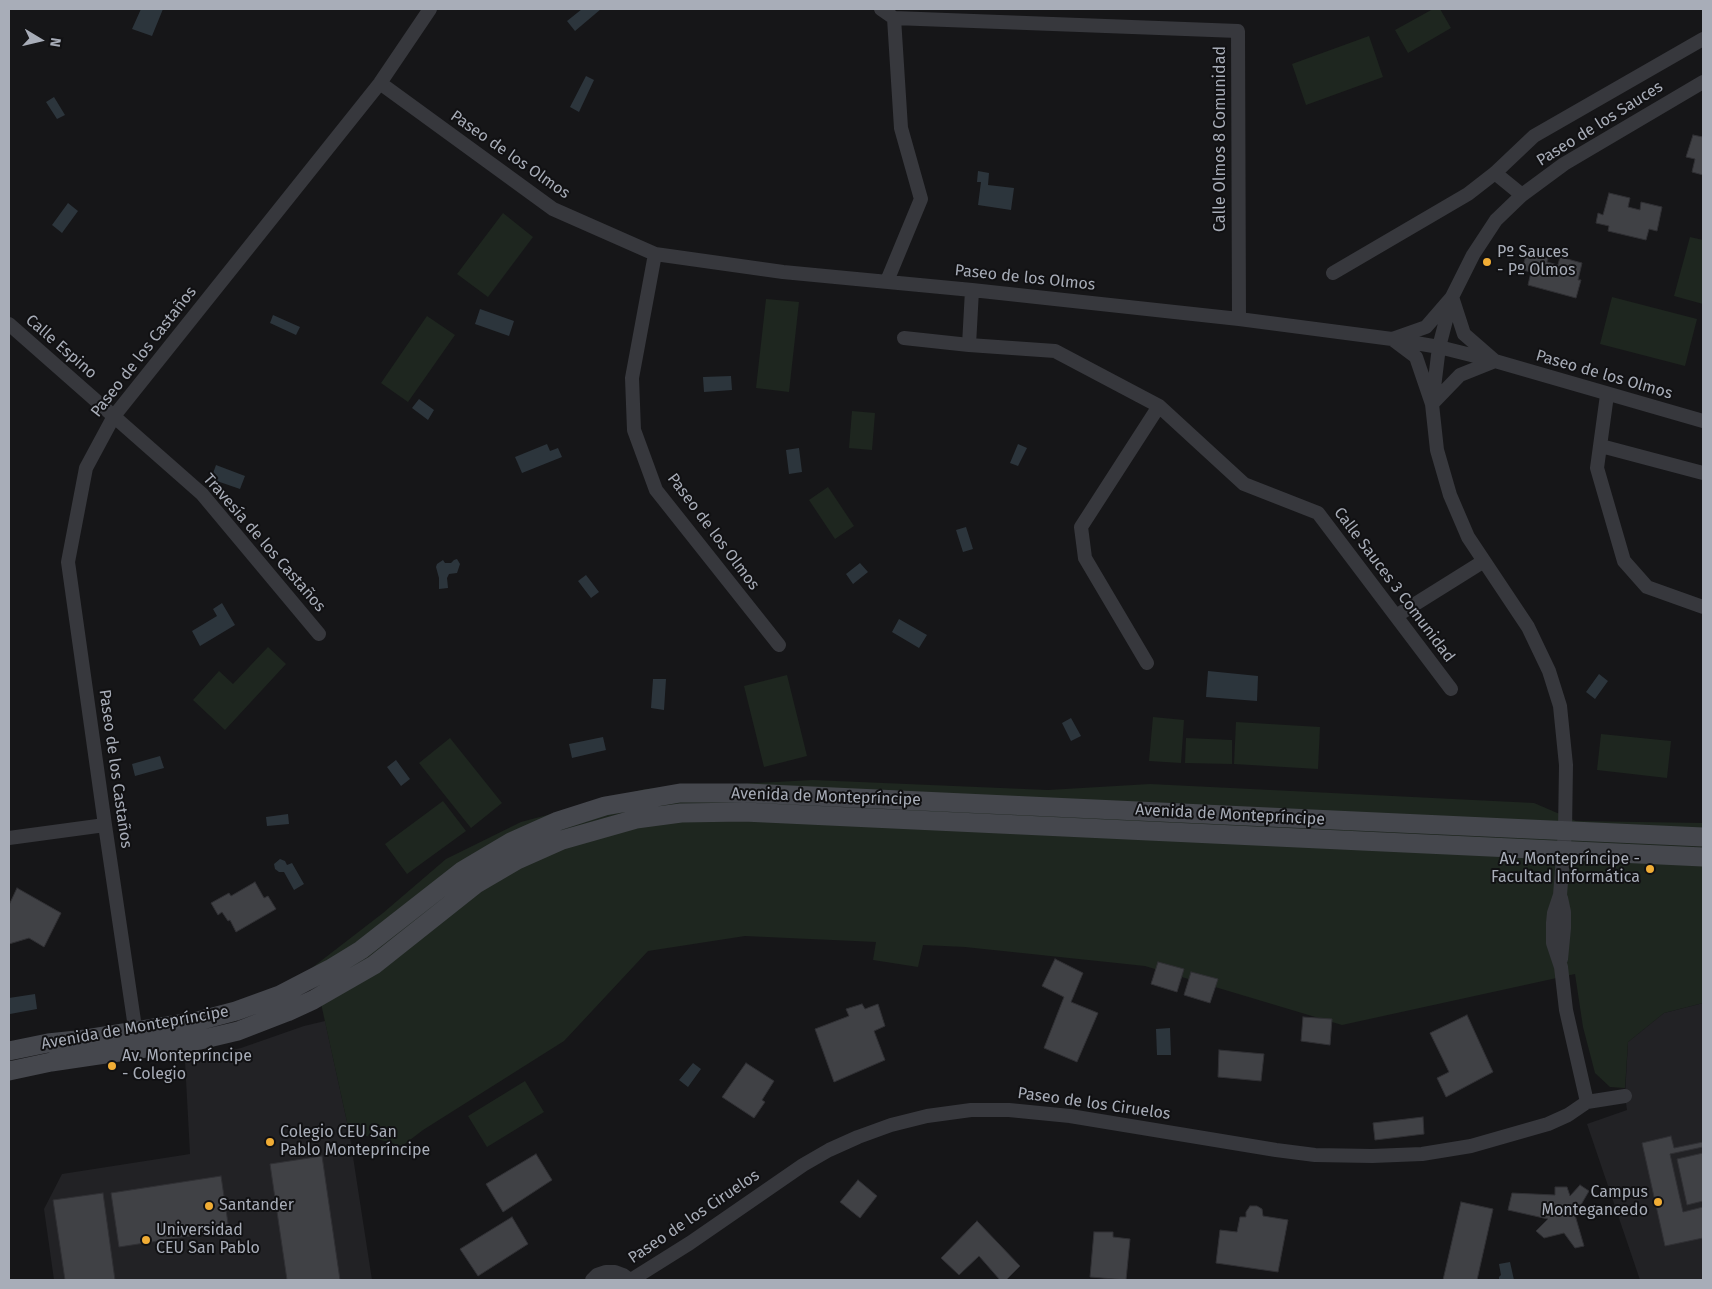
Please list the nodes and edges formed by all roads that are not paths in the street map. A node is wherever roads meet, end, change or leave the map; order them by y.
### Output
1 (430, 9) edge
2 (882, 9) edge
3 (894, 18) junction
4 (1703, 39) edge
5 (1703, 82) edge
6 (380, 83) junction
7 (1495, 173) junction
8 (1522, 195) junction
9 (655, 254) junction
10 (1333, 273) dead end
11 (887, 281) junction
12 (972, 290) junction
13 (1452, 297) junction
14 (1239, 320) junction
15 (9, 324) edge
16 (904, 338) dead end
17 (1392, 339) junction
18 (969, 345) junction
19 (1439, 347) junction
20 (1495, 361) junction
21 (1607, 395) junction
22 (1432, 404) junction
23 (1160, 406) junction
24 (114, 416) junction
25 (1703, 421) edge
26 (1601, 446) junction
27 (1703, 473) edge
28 (1484, 561) junction
29 (1703, 607) edge
30 (1396, 616) junction
31 (320, 634) dead end
32 (779, 644) dead end
33 (1147, 663) dead end
34 (1451, 689) dead end
35 (105, 825) junction
36 (1564, 831) junction
37 (1703, 837) edge
38 (9, 838) edge
39 (1564, 851) junction
40 (1703, 857) edge
41 (136, 1030) junction
42 (138, 1050) junction
43 (9, 1051) edge
44 (9, 1071) edge
45 (1625, 1096) dead end
46 (1587, 1102) junction
47 (592, 1280) edge
48 (630, 1280) edge

1 - 6 street, Paseo de los Castaños
2 - 3 street
3 - 11 street
3 - 14 street, Calle Olmos 8 Comunidad
4 - 7 street
5 - 8 street, Paseo de los Sauces
6 - 9 street, Paseo de los Olmos
6 - 24 street, Paseo de los Castaños
7 - 8 street
7 - 10 street
8 - 13 street, Paseo de los Sauces
9 - 11 street, Paseo de los Olmos
9 - 32 street, Paseo de los Olmos
11 - 12 street, Paseo de los Olmos
12 - 14 street, Paseo de los Olmos
12 - 18 street
13 - 17 street, Paseo de los Olmos
13 - 19 street, Paseo de los Sauces
13 - 20 street, Paseo de los Olmos
14 - 17 street, Paseo de los Olmos
15 - 24 street, Calle Espino
16 - 18 street, Calle Sauces 3 Comunidad
17 - 19 street, Paseo de los Olmos
17 - 22 street, Paseo de los Olmos
18 - 23 street, Calle Sauces 3 Comunidad
19 - 20 street, Paseo de los Olmos
19 - 22 street, Paseo de los Sauces
20 - 21 street, Paseo de los Olmos
20 - 22 street
21 - 25 street, Paseo de los Olmos
21 - 26 street
22 - 28 street, Paseo de los Sauces
23 - 30 street, Calle Sauces 3 Comunidad
23 - 33 street
24 - 31 street, Travesía de los Castaños
24 - 35 street, Paseo de los Castaños
26 - 27 street
26 - 29 street
28 - 30 street
28 - 36 street, Paseo de los Sauces
30 - 34 street, Calle Sauces 3 Comunidad
35 - 38 street
35 - 41 street, Paseo de los Castaños
36 - 37 street, Avenida de Montepríncipe
36 - 39 street, Paseo de los Sauces
36 - 41 street, Avenida de Montepríncipe
39 - 40 street, Avenida de Montepríncipe
39 - 42 street, Avenida de Montepríncipe
39 - 46 street, Paseo de los Sauces
41 - 42 street, Paseo de los Castaños
41 - 43 street, Avenida de Montepríncipe
42 - 44 street, Avenida de Montepríncipe
45 - 46 street
46 - 48 street, Paseo de los Ciruelos
47 - 48 street

